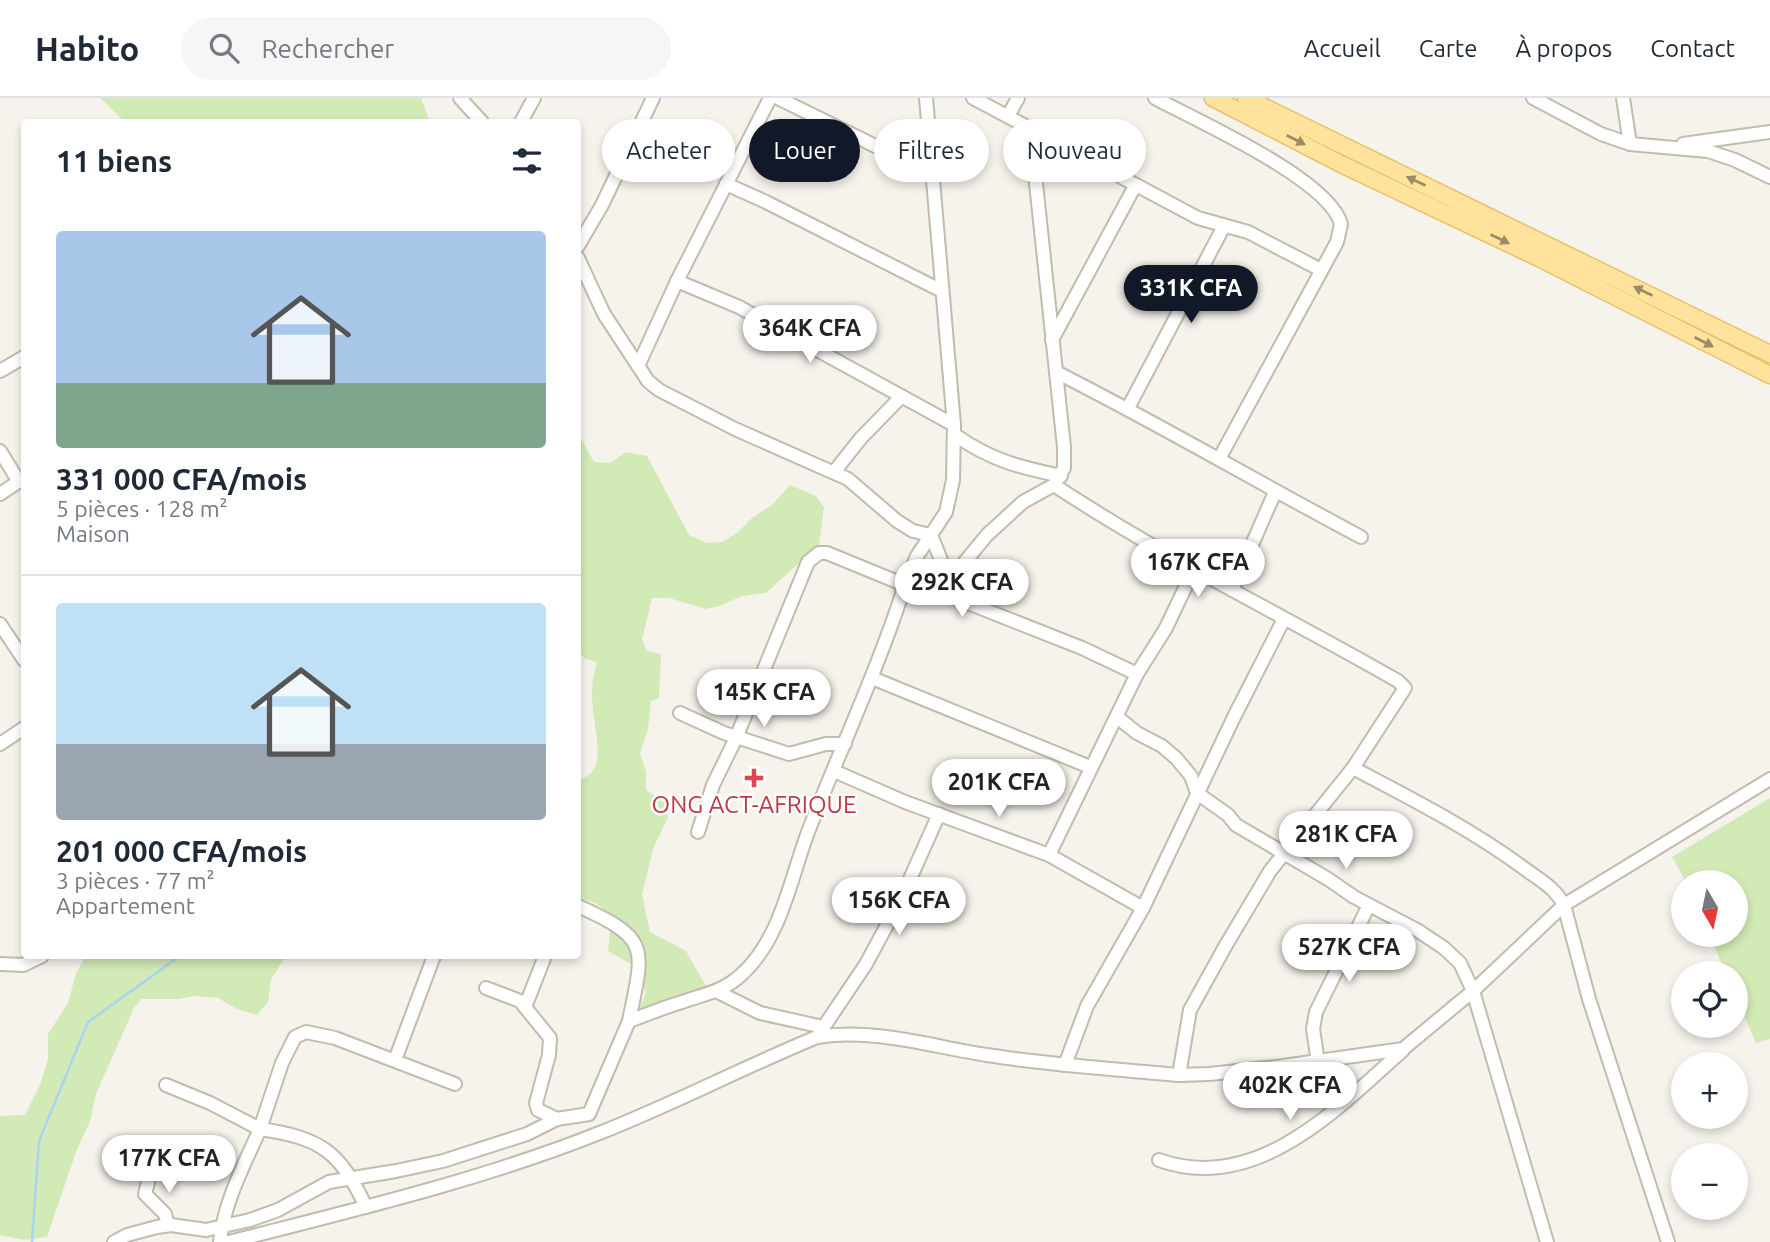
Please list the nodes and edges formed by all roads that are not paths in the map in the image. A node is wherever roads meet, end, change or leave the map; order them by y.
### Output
1 (460, 98) edge
2 (534, 98) edge
3 (653, 98) edge
4 (770, 98) edge
5 (778, 98) edge
6 (926, 98) edge
7 (973, 98) edge
8 (1018, 98) edge
9 (1155, 98) edge
10 (1213, 98) edge
11 (1246, 98) edge
12 (1533, 98) edge
13 (1623, 98) edge
14 (1008, 116) junction
15 (479, 119) edge
16 (523, 119) edge
17 (928, 119) edge
18 (1014, 119) edge
19 (1770, 132) edge
20 (1630, 144) junction
21 (874, 145) edge
22 (1662, 147) junction
23 (1770, 177) edge
24 (933, 182) edge
25 (1036, 182) edge
26 (1128, 182) edge
27 (726, 184) junction
28 (1135, 186) junction
29 (1224, 226) junction
30 (581, 241) edge
31 (581, 264) edge
32 (1321, 270) junction
33 (677, 281) junction
34 (942, 291) junction
35 (1052, 340) junction
36 (1770, 354) edge
37 (21, 359) edge
38 (638, 366) junction
39 (0, 370) edge
40 (1056, 372) junction
41 (1770, 375) edge
42 (901, 397) junction
43 (1128, 408) junction
44 (955, 430) junction
45 (0, 451) edge
46 (1219, 459) junction
47 (834, 472) junction
48 (21, 479) edge
49 (1057, 480) junction
50 (21, 481) edge
51 (1275, 492) junction
52 (0, 494) edge
53 (931, 535) junction
54 (1361, 537) dead end
55 (1194, 569) junction
56 (904, 589) junction
57 (942, 589) junction
58 (1232, 590) junction
59 (1284, 619) junction
60 (0, 624) edge
61 (21, 656) edge
62 (1137, 674) junction
63 (872, 678) junction
64 (680, 713) dead end
65 (1117, 717) junction
66 (21, 730) edge
67 (736, 738) junction
68 (0, 744) edge
69 (845, 744) junction
70 (1090, 767) junction
71 (1353, 768) junction
72 (834, 771) junction
73 (1770, 779) edge
74 (1197, 793) junction
75 (939, 814) junction
76 (698, 832) dead end
77 (1284, 854) junction
78 (1049, 855) junction
79 (1369, 905) junction
80 (1564, 905) junction
81 (581, 907) edge
82 (1143, 908) junction
83 (35, 959) edge
84 (433, 959) edge
85 (544, 959) edge
86 (0, 964) edge
87 (486, 988) dead end
88 (1473, 991) junction
89 (718, 992) junction
90 (525, 1007) junction
91 (629, 1021) junction
92 (820, 1032) junction
93 (1403, 1049) junction
94 (395, 1060) junction
95 (1318, 1062) junction
96 (1065, 1065) junction
97 (1179, 1075) junction
98 (455, 1084) dead end
99 (166, 1086) dead end
100 (589, 1114) junction
101 (557, 1119) junction
102 (260, 1129) junction
103 (602, 1132) junction
104 (1159, 1160) dead end
105 (153, 1163) dead end
106 (352, 1177) junction
107 (366, 1207) junction
108 (168, 1225) junction
109 (221, 1227) junction
110 (114, 1242) edge
111 (220, 1242) edge
112 (229, 1242) edge
113 (1547, 1242) edge
114 (1668, 1242) edge

1 - 15 street
2 - 16 street
3 - 30 street
4 - 27 street
5 - 21 street
6 - 17 street
7 - 14 street
8 - 14 street
9 - 32 street
10 -> 41 main road
36 -> 11 main road
12 - 20 street
13 - 20 street
14 - 18 street
19 - 22 street
20 - 22 street
22 - 23 street
24 - 34 street
25 - 35 street
26 - 28 street
27 - 33 street
27 - 34 street
28 - 29 street
28 - 35 street
29 - 32 street
29 - 43 street
31 - 38 street
32 - 46 street
33 - 38 street
33 - 42 street
34 - 44 street
35 - 40 street
37 - 39 street
38 - 47 street
40 - 43 street
40 - 49 street
42 - 44 street
42 - 47 street
43 - 46 street
44 - 49 street
44 - 53 street
45 - 48 street
46 - 51 street
47 - 53 street
49 - 55 street
49 - 57 street
50 - 52 street
51 - 54 street
51 - 58 street
53 - 56 street
53 - 57 street
55 - 58 street
55 - 62 street
56 - 57 street
56 - 63 street
56 - 67 street
57 - 62 street
58 - 59 street
59 - 71 street
59 - 74 street
60 - 61 street
62 - 65 street
63 - 69 street
63 - 70 street
64 - 67 street
65 - 70 street
65 - 74 street
66 - 68 street
67 - 69 street
67 - 76 street
69 - 72 street
70 - 78 street
71 - 77 street
71 - 80 street
72 - 75 street
72 - 89 street
73 - 80 street
74 - 77 street
74 - 82 street
75 - 78 street
75 - 92 street
77 - 79 street
77 - 97 street
78 - 82 street
79 - 88 street
79 - 95 street
80 - 88 street
80 - 114 street
81 - 91 street
82 - 96 street
83 - 86 street
84 - 94 street
85 - 90 street
87 - 90 street
88 - 93 street
88 - 113 street
89 - 91 street
89 - 92 street
90 - 101 street
91 - 100 street
92 - 96 street
92 - 103 street
93 - 95 street
93 - 104 street
94 - 98 street
94 - 102 street
95 - 97 street
96 - 97 street
99 - 102 street
100 - 101 street
100 - 103 street
101 - 106 street
102 - 106 street
102 - 109 street
103 - 107 street
105 - 108 street
106 - 107 street
106 - 109 street
107 - 112 street
108 - 109 street
108 - 110 street
109 - 111 street

